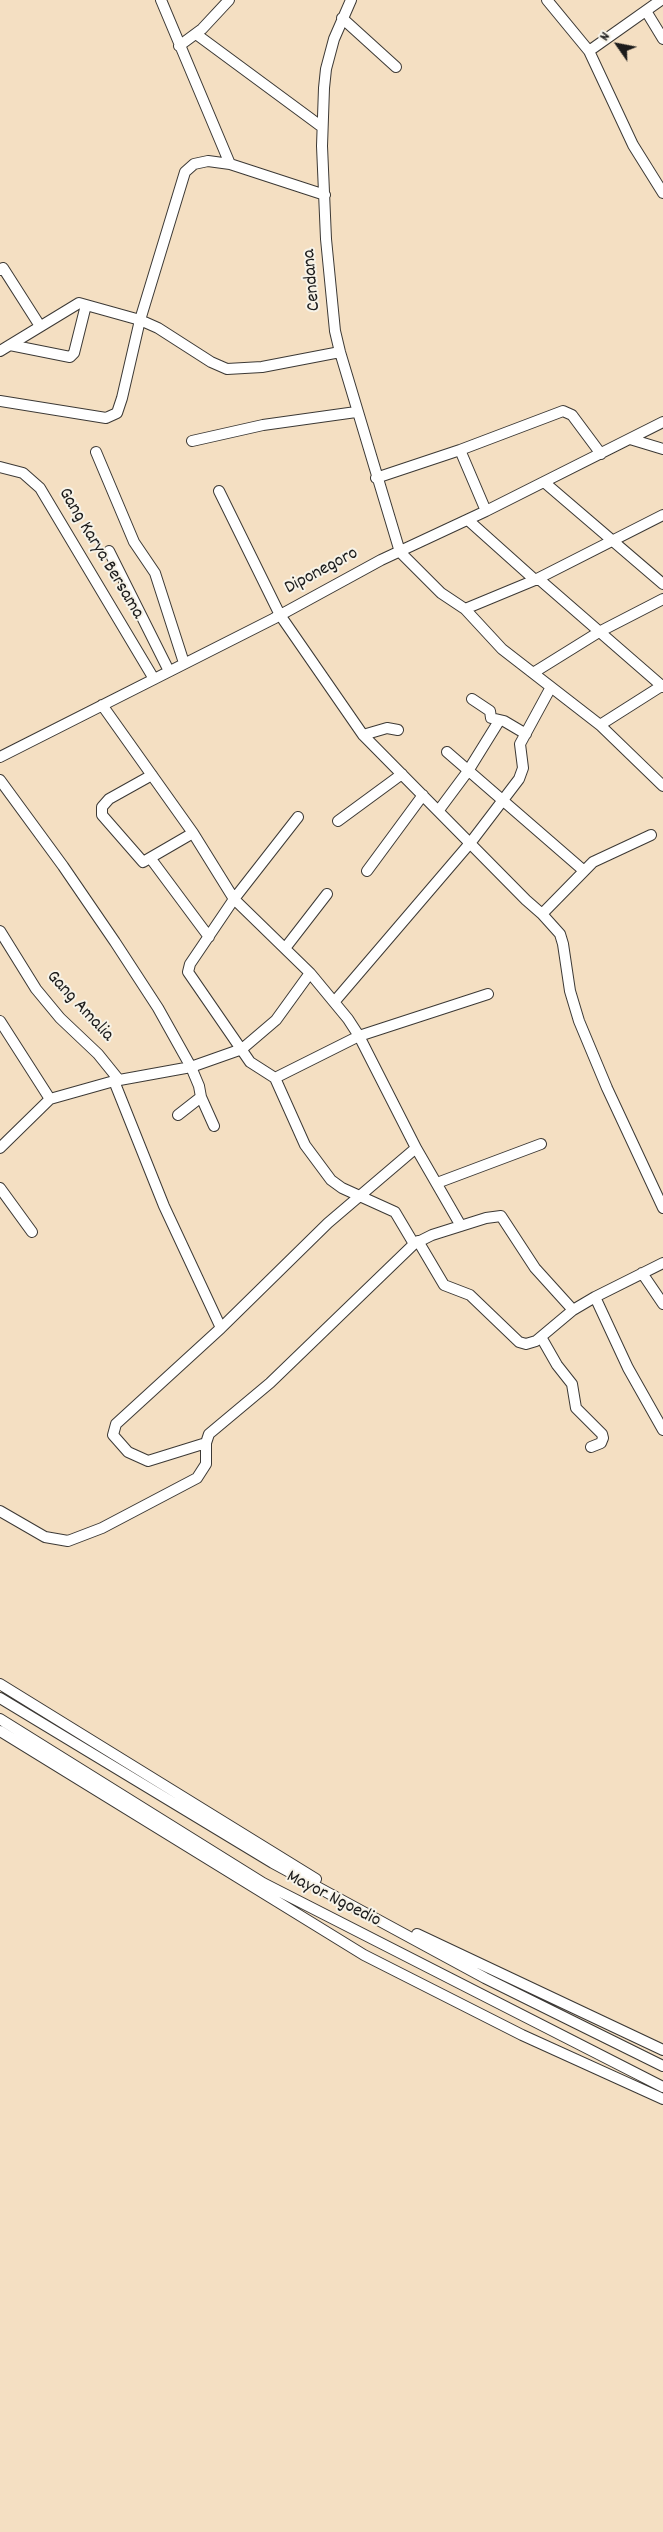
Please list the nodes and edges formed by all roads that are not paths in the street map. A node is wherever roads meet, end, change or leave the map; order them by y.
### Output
1 (161, 0) edge
2 (229, 0) edge
3 (351, 0) edge
4 (547, 0) edge
5 (661, 0) edge
6 (646, 11) junction
7 (342, 18) junction
8 (196, 34) junction
9 (663, 39) edge
10 (179, 46) junction
11 (589, 51) junction
12 (396, 67) dead end
13 (322, 127) junction
14 (230, 164) junction
15 (663, 193) edge
16 (325, 195) junction
17 (0, 270) edge
18 (86, 305) junction
19 (140, 320) junction
20 (40, 326) junction
21 (10, 345) junction
22 (0, 351) edge
23 (340, 352) junction
24 (0, 401) edge
25 (356, 412) junction
26 (663, 422) edge
27 (630, 439) junction
28 (192, 441) dead end
29 (663, 449) edge
30 (460, 450) junction
31 (96, 452) dead end
32 (601, 454) junction
33 (0, 467) edge
34 (376, 478) junction
35 (544, 482) junction
36 (219, 491) dead end
37 (486, 511) junction
38 (663, 515) edge
39 (468, 520) junction
40 (612, 540) junction
41 (109, 551) dead end
42 (400, 552) junction
43 (535, 580) junction
44 (663, 584) edge
45 (663, 600) edge
46 (465, 609) junction
47 (280, 615) junction
48 (599, 632) junction
49 (184, 663) junction
50 (169, 671) junction
51 (533, 673) junction
52 (154, 679) junction
53 (551, 686) junction
54 (663, 686) edge
55 (472, 699) dead end
56 (102, 705) junction
57 (499, 721) junction
58 (600, 724) junction
59 (398, 730) dead end
60 (363, 734) junction
61 (526, 734) junction
62 (447, 752) dead end
63 (0, 757) edge
64 (468, 771) junction
65 (152, 774) junction
66 (402, 774) junction
67 (658, 774) edge
68 (0, 780) edge
69 (663, 786) edge
70 (423, 795) junction
71 (502, 800) junction
72 (439, 810) junction
73 (298, 817) dead end
74 (338, 821) dead end
75 (193, 833) junction
76 (651, 835) dead end
77 (471, 842) junction
78 (151, 859) junction
79 (583, 870) junction
80 (367, 871) dead end
81 (327, 894) dead end
82 (234, 899) junction
83 (542, 914) junction
84 (0, 931) edge
85 (209, 937) junction
86 (286, 947) junction
87 (310, 973) junction
88 (488, 994) dead end
89 (335, 1001) junction
90 (0, 1021) edge
91 (359, 1036) junction
92 (242, 1049) junction
93 (191, 1067) junction
94 (275, 1078) junction
95 (116, 1080) junction
96 (201, 1097) junction
97 (50, 1099) junction
98 (178, 1115) dead end
99 (214, 1126) dead end
100 (541, 1144) dead end
101 (0, 1148) edge
102 (416, 1148) junction
103 (437, 1183) junction
104 (0, 1188) edge
105 (359, 1197) junction
106 (663, 1208) edge
107 (461, 1226) junction
108 (32, 1232) dead end
109 (416, 1242) junction
110 (663, 1263) edge
111 (642, 1273) junction
112 (595, 1297) junction
113 (663, 1304) edge
114 (573, 1310) junction
115 (221, 1328) junction
116 (540, 1337) junction
117 (663, 1430) edge
118 (206, 1443) junction
119 (591, 1447) dead end
120 (0, 1511) edge
121 (0, 1684) edge
122 (0, 1698) edge
123 (0, 1719) edge
124 (0, 1732) edge
125 (663, 2050) edge
126 (663, 2066) edge
127 (663, 2087) edge
128 (663, 2100) edge

1 - 10 street
2 - 8 street
3 - 7 street, Cendana
4 - 11 street
5 - 6 street
6 - 9 street
6 - 11 street
7 - 12 street
7 - 13 street, Cendana
8 - 10 street
8 - 13 street
10 - 14 street
11 - 15 street
13 - 16 street, Cendana
14 - 16 street
14 - 19 street
16 - 23 street, Cendana
17 - 20 street
18 - 19 street
18 - 20 street
18 - 21 street
19 - 23 street
19 - 24 street
20 - 21 street
21 - 22 street
23 - 25 street, Cendana
25 - 28 street
25 - 34 street, Cendana
26 - 27 street, Diponegoro
27 - 29 street
27 - 32 street, Diponegoro
30 - 32 street
30 - 34 street
30 - 37 street
31 - 49 street
32 - 35 street, Diponegoro
33 - 52 street, Gang Karya Bersama
34 - 42 street, Cendana
35 - 37 street, Diponegoro
35 - 40 street
36 - 47 street
37 - 39 street, Diponegoro
38 - 40 street
39 - 42 street, Diponegoro
39 - 43 street
40 - 43 street
40 - 44 street
41 - 50 street
42 - 46 street
42 - 47 street, Diponegoro
43 - 46 street
43 - 48 street
45 - 48 street
46 - 51 street
47 - 49 street, Diponegoro
47 - 60 street
48 - 51 street
48 - 54 street
49 - 50 street, Diponegoro
50 - 52 street, Diponegoro
51 - 53 street
52 - 56 street, Diponegoro
53 - 58 street
53 - 61 street
54 - 58 street
55 - 57 street
56 - 63 street, Diponegoro
56 - 65 street
57 - 61 street
57 - 64 street
58 - 67 street
59 - 60 street
60 - 66 street
61 - 71 street
62 - 64 street
64 - 71 street
64 - 72 street
65 - 75 street
65 - 78 street
66 - 70 street
66 - 74 street
67 - 69 street
68 - 93 street
70 - 72 street
70 - 80 street
71 - 77 street
71 - 79 street
72 - 77 street
73 - 82 street
75 - 78 street
75 - 82 street
76 - 79 street
77 - 83 street
77 - 89 street
78 - 85 street
79 - 83 street
81 - 86 street
82 - 85 street
82 - 86 street
83 - 106 street
84 - 95 street, Gang Amalia
85 - 92 street
86 - 87 street
87 - 89 street
87 - 92 street
88 - 91 street
89 - 91 street
90 - 97 street
91 - 94 street
91 - 102 street
92 - 93 street
92 - 94 street
93 - 95 street
93 - 96 street
94 - 105 street
95 - 97 street
95 - 115 street, Gang Amalia
96 - 98 street
96 - 99 street
97 - 101 street
100 - 103 street
102 - 103 street
102 - 105 street
103 - 107 street
104 - 108 street
105 - 109 street
105 - 115 street
107 - 109 street
107 - 114 street
109 - 116 street
109 - 118 street
110 - 111 street
111 - 112 street
111 - 113 street
112 - 114 street
112 - 117 street
114 - 116 street
115 - 118 street
116 - 119 street
118 - 120 street
121 - 125 street
122 - 126 street, Mayor Ngoedio
123 - 127 street, Mayor Ngoedio
124 - 128 street

